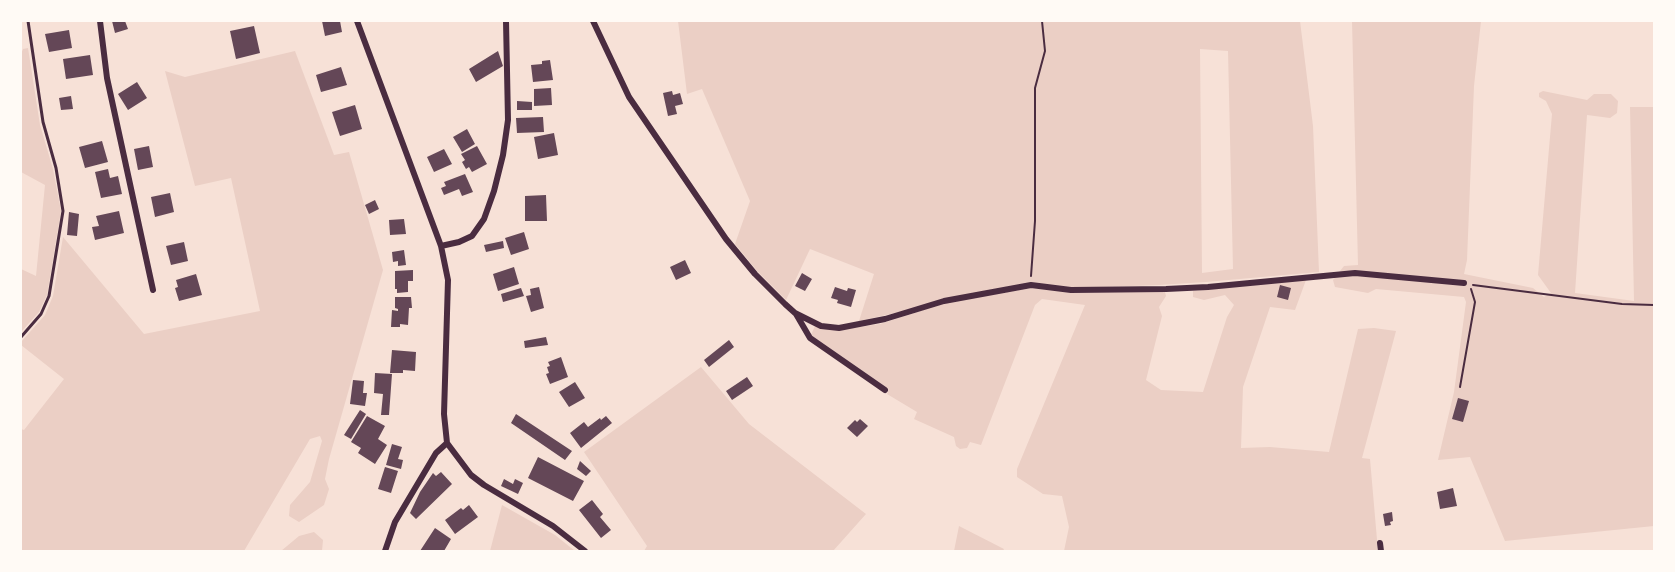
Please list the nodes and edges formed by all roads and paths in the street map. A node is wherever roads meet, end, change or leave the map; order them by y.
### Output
1 (28, 21) edge
2 (100, 21) edge
3 (357, 21) edge
4 (506, 21) edge
5 (593, 21) edge
6 (1042, 21) edge
7 (441, 246) junction
8 (1464, 284) junction
9 (1030, 285) junction
10 (153, 290) dead end
11 (1654, 305) edge
12 (795, 314) junction
13 (21, 337) edge
14 (1460, 387) dead end
15 (885, 390) dead end
16 (447, 443) junction
17 (1380, 543) dead end
18 (385, 551) edge
19 (585, 551) edge
20 (1381, 551) edge

1 - 13 lane
2 - 10 street
3 - 7 street
4 - 7 street
5 - 12 street
6 - 9 path
7 - 16 street
8 - 9 street
8 - 11 path
8 - 14 path
9 - 12 street
12 - 15 street
16 - 18 street
16 - 19 street
17 - 20 street

